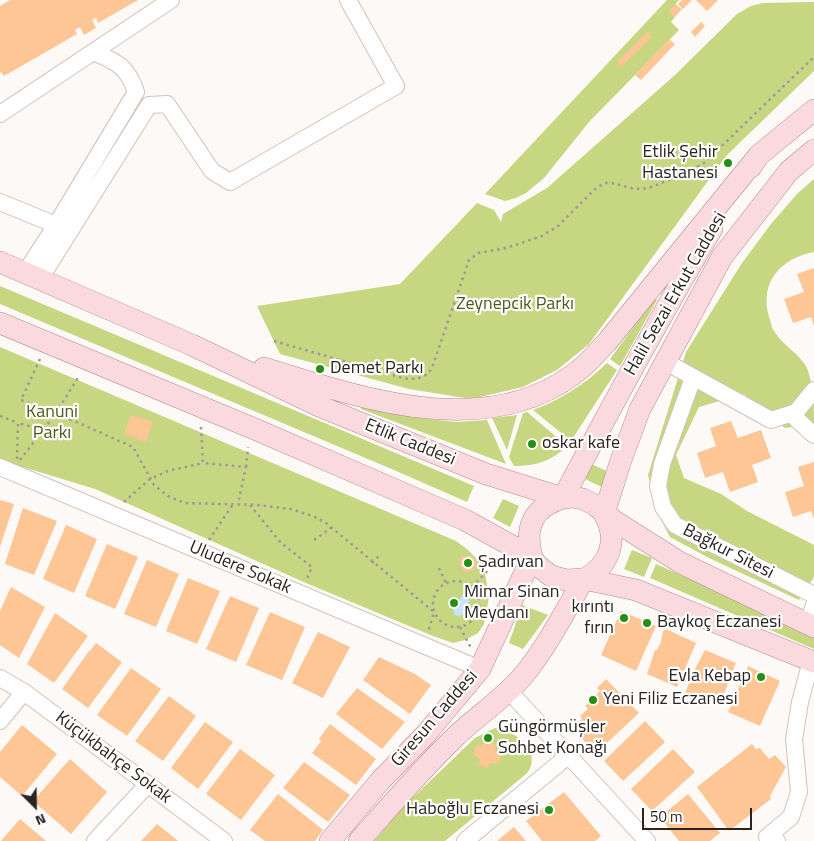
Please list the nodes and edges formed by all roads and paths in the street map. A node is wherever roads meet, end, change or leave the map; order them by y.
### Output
1 (171, 0) edge
2 (348, 0) edge
3 (93, 52) junction
4 (814, 58) edge
5 (814, 110) edge
6 (0, 114) edge
7 (814, 150) edge
8 (759, 155) junction
9 (0, 202) edge
10 (56, 225) junction
11 (0, 262) edge
12 (32, 276) junction
13 (0, 323) edge
14 (274, 341) dead end
15 (192, 345) junction
16 (40, 359) dead end
17 (666, 362) junction
18 (79, 376) dead end
19 (693, 378) junction
20 (814, 390) edge
21 (56, 413) junction
22 (791, 414) junction
23 (0, 416) edge
24 (18, 422) junction
25 (200, 427) dead end
26 (44, 430) junction
27 (814, 435) edge
28 (248, 447) dead end
29 (203, 463) junction
30 (246, 467) junction
31 (0, 468) edge
32 (150, 479) junction
33 (563, 498) junction
34 (122, 503) dead end
35 (233, 504) junction
36 (238, 504) junction
37 (250, 505) junction
38 (604, 514) junction
39 (331, 528) junction
40 (314, 540) dead end
41 (208, 541) dead end
42 (381, 554) dead end
43 (532, 557) junction
44 (372, 563) junction
45 (490, 567) dead end
46 (439, 568) dead end
47 (584, 578) junction
48 (446, 583) junction
49 (305, 584) dead end
50 (472, 587) junction
51 (814, 596) edge
52 (434, 612) junction
53 (812, 618) edge
54 (460, 627) junction
55 (427, 635) dead end
56 (477, 661) junction
57 (813, 661) edge
58 (0, 678) edge
59 (508, 691) junction
60 (24, 692) junction
61 (0, 721) edge
62 (568, 756) junction
63 (148, 784) junction
64 (768, 840) edge
65 (95, 841) edge
66 (224, 841) edge
67 (330, 841) edge
68 (359, 841) edge
69 (465, 841) edge
70 (647, 841) edge

1 - 3 street
2 - 12 street
3 - 6 street
3 - 10 street
4 - 14 path
5 - 8 main road, Halil Sezai Erkut Caddesi
7 - 17 main road, Halil Sezai Erkut Caddesi
8 - 15 main road
8 - 33 main road, Halil Sezai Erkut Caddesi
9 - 10 street
10 - 12 street
11 - 12 main road, Etlik Caddesi
12 - 15 main road, Etlik Caddesi
13 - 43 main road
15 - 33 main road, Etlik Caddesi
16 - 21 path
17 - 19 street
17 - 38 main road, Halil Sezai Erkut Caddesi
18 - 21 path
19 - 22 street
19 - 51 street, Bağkur Sitesi
20 - 22 street
21 - 26 path
21 - 32 path
22 - 27 street
23 - 24 path
24 - 26 path
24 - 26 path
25 - 29 path
28 - 30 path
29 - 30 path
29 - 32 path
30 - 36 path
31 - 56 street, Uludere Sokak
32 - 34 path
32 - 35 path
33 - 38 main road, Etlik Caddesi
33 - 43 main road
35 - 36 path
35 - 41 path
36 - 37 path
37 - 39 path
37 - 49 path
38 - 47 main road
38 - 53 main road, Etlik Caddesi
39 - 40 path
39 - 44 path
42 - 44 path
43 - 47 main road
43 - 56 main road, Giresun Caddesi
44 - 52 path
45 - 50 path
46 - 48 path
47 - 57 main road
47 - 59 main road, Giresun Caddesi
48 - 50 path
48 - 52 path
50 - 54 path
52 - 54 path
52 - 55 path
54 - 56 path
56 - 67 main road, Giresun Caddesi
57 - 64 street
58 - 60 street, Küçükbahçe Sokak
59 - 62 street
59 - 68 main road, Giresun Caddesi
60 - 61 street
60 - 63 street, Küçükbahçe Sokak
62 - 69 street
62 - 70 street
63 - 65 street
63 - 66 street, Küçükbahçe Sokak

